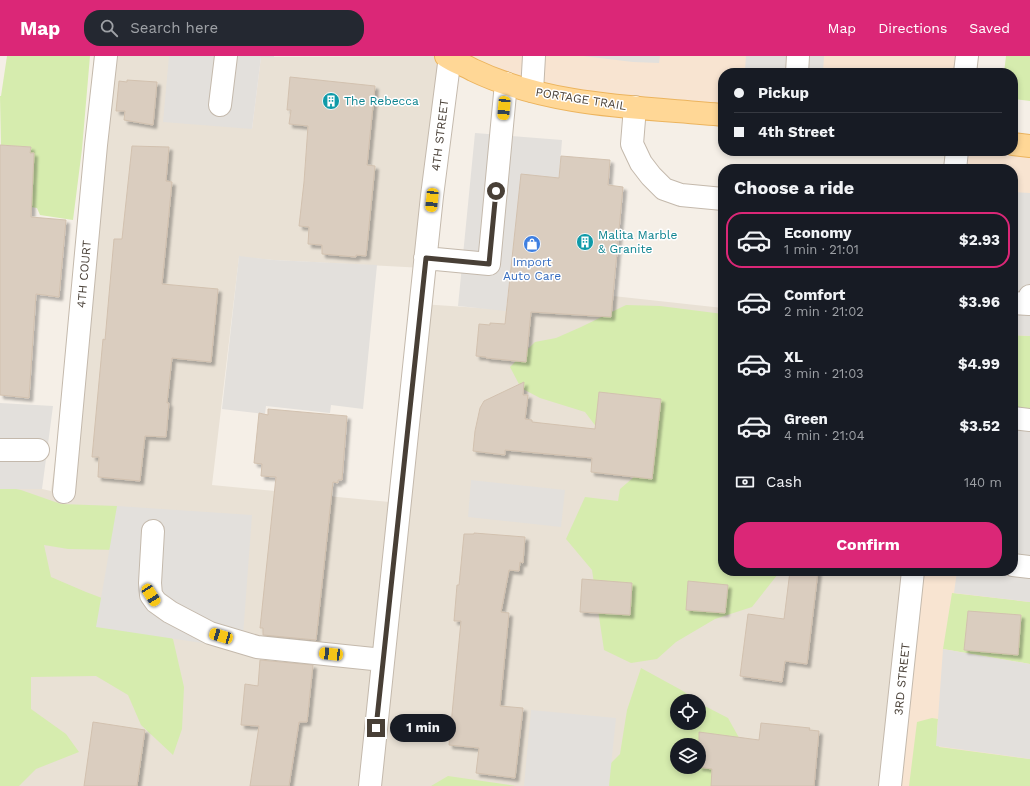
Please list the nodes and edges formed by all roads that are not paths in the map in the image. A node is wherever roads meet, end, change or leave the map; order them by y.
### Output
1 (106, 56) edge
2 (226, 56) edge
3 (534, 56) edge
4 (798, 56) edge
5 (967, 56) edge
6 (449, 57) edge
7 (797, 68) edge
8 (966, 68) edge
9 (506, 83) junction
10 (532, 91) junction
11 (220, 105) dead end
12 (636, 107) junction
13 (718, 115) edge
14 (1018, 145) edge
15 (1030, 146) edge
16 (718, 199) edge
17 (426, 258) junction
18 (1030, 296) edge
19 (1018, 303) edge
20 (1018, 419) edge
21 (1030, 420) edge
22 (0, 450) edge
23 (38, 450) dead end
24 (64, 492) dead end
25 (153, 531) dead end
26 (1018, 566) edge
27 (1030, 567) edge
28 (912, 576) edge
29 (383, 660) junction
30 (370, 786) edge
31 (890, 786) edge

1 - 24 street, 4TH COURT
2 - 11 street
3 - 10 street
4 - 7 street
5 - 8 street
6 - 9 main road, PORTAGE TRAIL
6 - 17 street, 4TH STREET
9 - 10 main road, PORTAGE TRAIL
9 - 17 street
10 - 12 main road, PORTAGE TRAIL
12 - 13 main road, PORTAGE TRAIL
12 - 16 street
14 - 15 main road
17 - 29 street, 4TH STREET
18 - 19 street
20 - 21 street
22 - 23 street
25 - 29 street
26 - 27 street
28 - 31 street, 3RD STREET
29 - 30 street, 4TH STREET

